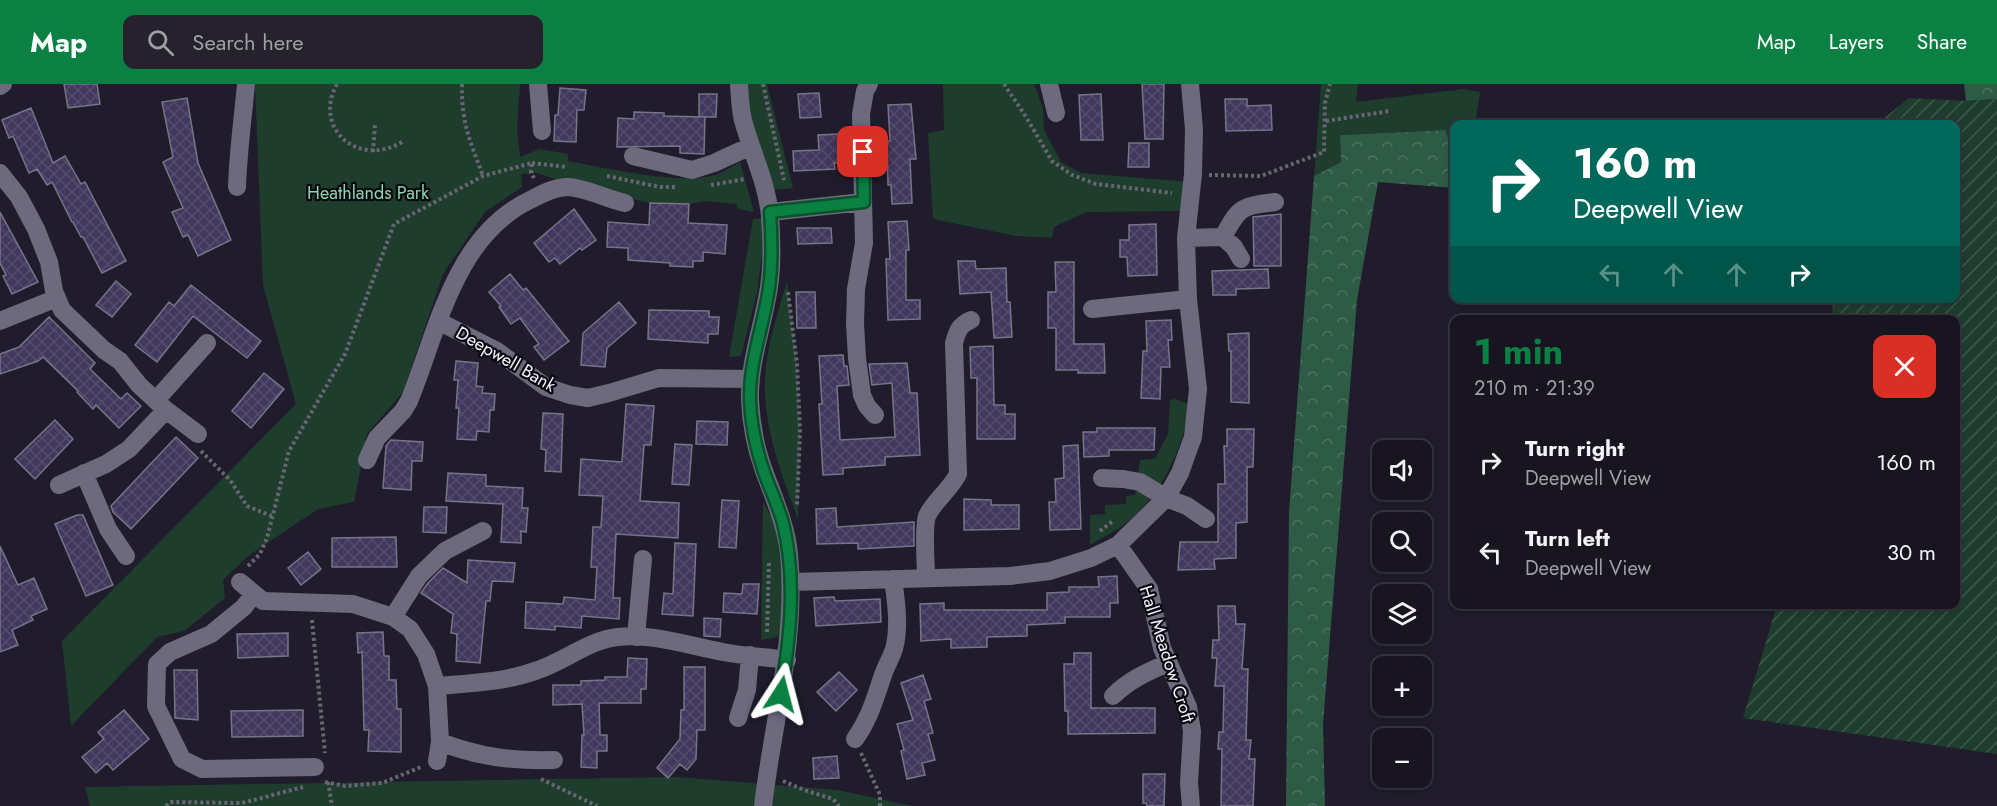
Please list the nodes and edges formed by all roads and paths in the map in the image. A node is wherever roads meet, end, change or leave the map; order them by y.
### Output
1 (246, 84) edge
2 (337, 84) edge
3 (462, 84) edge
4 (538, 84) edge
5 (739, 84) edge
6 (763, 84) edge
7 (869, 84) edge
8 (1004, 84) edge
9 (1049, 84) edge
10 (1190, 84) edge
11 (1330, 84) edge
12 (1390, 111) dead end
13 (1056, 112) dead end
14 (1326, 121) junction
15 (375, 125) dead end
16 (542, 131) dead end
17 (402, 142) dead end
18 (752, 146) junction
19 (373, 152) junction
20 (633, 156) dead end
21 (0, 173) edge
22 (1193, 174) junction
23 (483, 176) junction
24 (237, 187) dead end
25 (544, 193) junction
26 (1191, 195) junction
27 (864, 202) junction
28 (1275, 202) dead end
29 (625, 203) dead end
30 (790, 209) junction
31 (770, 212) junction
32 (1223, 237) junction
33 (1186, 238) junction
34 (1241, 259) dead end
35 (787, 281) dead end
36 (57, 298) junction
37 (1188, 299) junction
38 (1092, 309) dead end
39 (970, 320) dead end
40 (0, 321) edge
41 (438, 321) junction
42 (207, 343) dead end
43 (751, 379) junction
44 (161, 405) junction
45 (875, 415) dead end
46 (198, 434) joint
47 (367, 460) dead end
48 (84, 473) junction
49 (1102, 478) dead end
50 (58, 485) dead end
51 (1166, 498) junction
52 (796, 511) dead end
53 (273, 517) junction
54 (1206, 519) dead end
55 (483, 531) dead end
56 (1118, 545) junction
57 (126, 556) dead end
58 (769, 556) dead end
59 (643, 559) dead end
60 (926, 578) junction
61 (894, 579) junction
62 (791, 582) junction
63 (247, 589) junction
64 (310, 602) junction
65 (393, 617) junction
66 (636, 636) junction
67 (757, 656) junction
68 (787, 660) junction
69 (1168, 663) junction
70 (438, 686) junction
71 (1113, 696) dead end
72 (738, 718) dead end
73 (855, 739) joint
74 (440, 742) junction
75 (437, 760) joint
76 (554, 760) dead end
77 (321, 770) junction
78 (767, 773) junction
79 (328, 781) junction
80 (306, 787) dead end
81 (166, 806) edge
82 (332, 806) edge
83 (763, 806) edge
84 (838, 806) edge
85 (880, 806) edge
86 (1191, 806) edge

1 - 24 street
2 - 19 path
3 - 23 path
4 - 16 street
5 - 18 street
6 - 30 path
7 - 27 street
8 - 26 path
9 - 13 street
10 - 22 street
11 - 14 path
12 - 14 path
14 - 22 path
15 - 19 path
17 - 19 path
18 - 20 street
18 - 31 street
21 - 36 street
22 - 26 street
23 - 25 path
23 - 53 path
25 - 29 street, Deepwell Bank
25 - 41 street, Deepwell Bank
26 - 33 street
27 - 30 street
27 - 45 street
28 - 32 street
30 - 31 street
31 - 43 street
32 - 33 street
32 - 34 street
33 - 37 street
35 - 52 path
36 - 40 street
36 - 44 street
37 - 38 street
37 - 51 street
39 - 60 street
41 - 43 street, Deepwell Bank
41 - 47 street, Deepwell Bank
42 - 44 street
43 - 62 street
44 - 46 street
44 - 48 street
46 - 53 path
48 - 50 street
48 - 57 street
49 - 51 street
51 - 54 street
51 - 56 street
53 - 63 path
55 - 65 street
56 - 60 street
56 - 69 street, Hall Meadow Croft
58 - 67 path
59 - 66 street
60 - 61 street
61 - 62 street
61 - 73 street
62 - 68 street
63 - 64 street
63 - 77 street
64 - 65 street
64 - 77 path
65 - 70 street
66 - 67 street
66 - 70 street
67 - 68 street
67 - 72 street
68 - 78 street
69 - 71 street
69 - 86 street, Hall Meadow Croft
70 - 74 street
73 - 85 path
74 - 75 street
74 - 76 street
75 - 79 path
77 - 79 path
77 - 79 path
78 - 83 street
78 - 84 path
79 - 82 path
80 - 81 path

